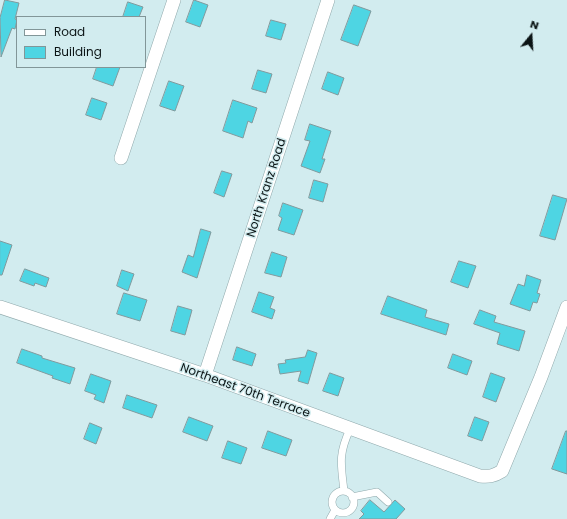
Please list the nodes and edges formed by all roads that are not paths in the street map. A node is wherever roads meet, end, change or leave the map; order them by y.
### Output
1 (174, 0) edge
2 (328, 0) edge
3 (121, 158) dead end
4 (0, 307) edge
5 (567, 307) edge
6 (205, 375) junction
7 (350, 430) junction
8 (344, 491) junction
9 (352, 497) junction
10 (388, 502) dead end
11 (335, 510) junction
12 (330, 519) edge

1 - 3 street
2 - 6 street, North Kranz Road
4 - 6 street, Northeast 70th Terrace
5 - 7 street, Northeast 70th Terrace
6 - 7 street, Northeast 70th Terrace
7 - 8 lane
8 - 9 lane
8 - 11 lane
9 - 10 lane
9 - 11 lane
11 - 12 lane

